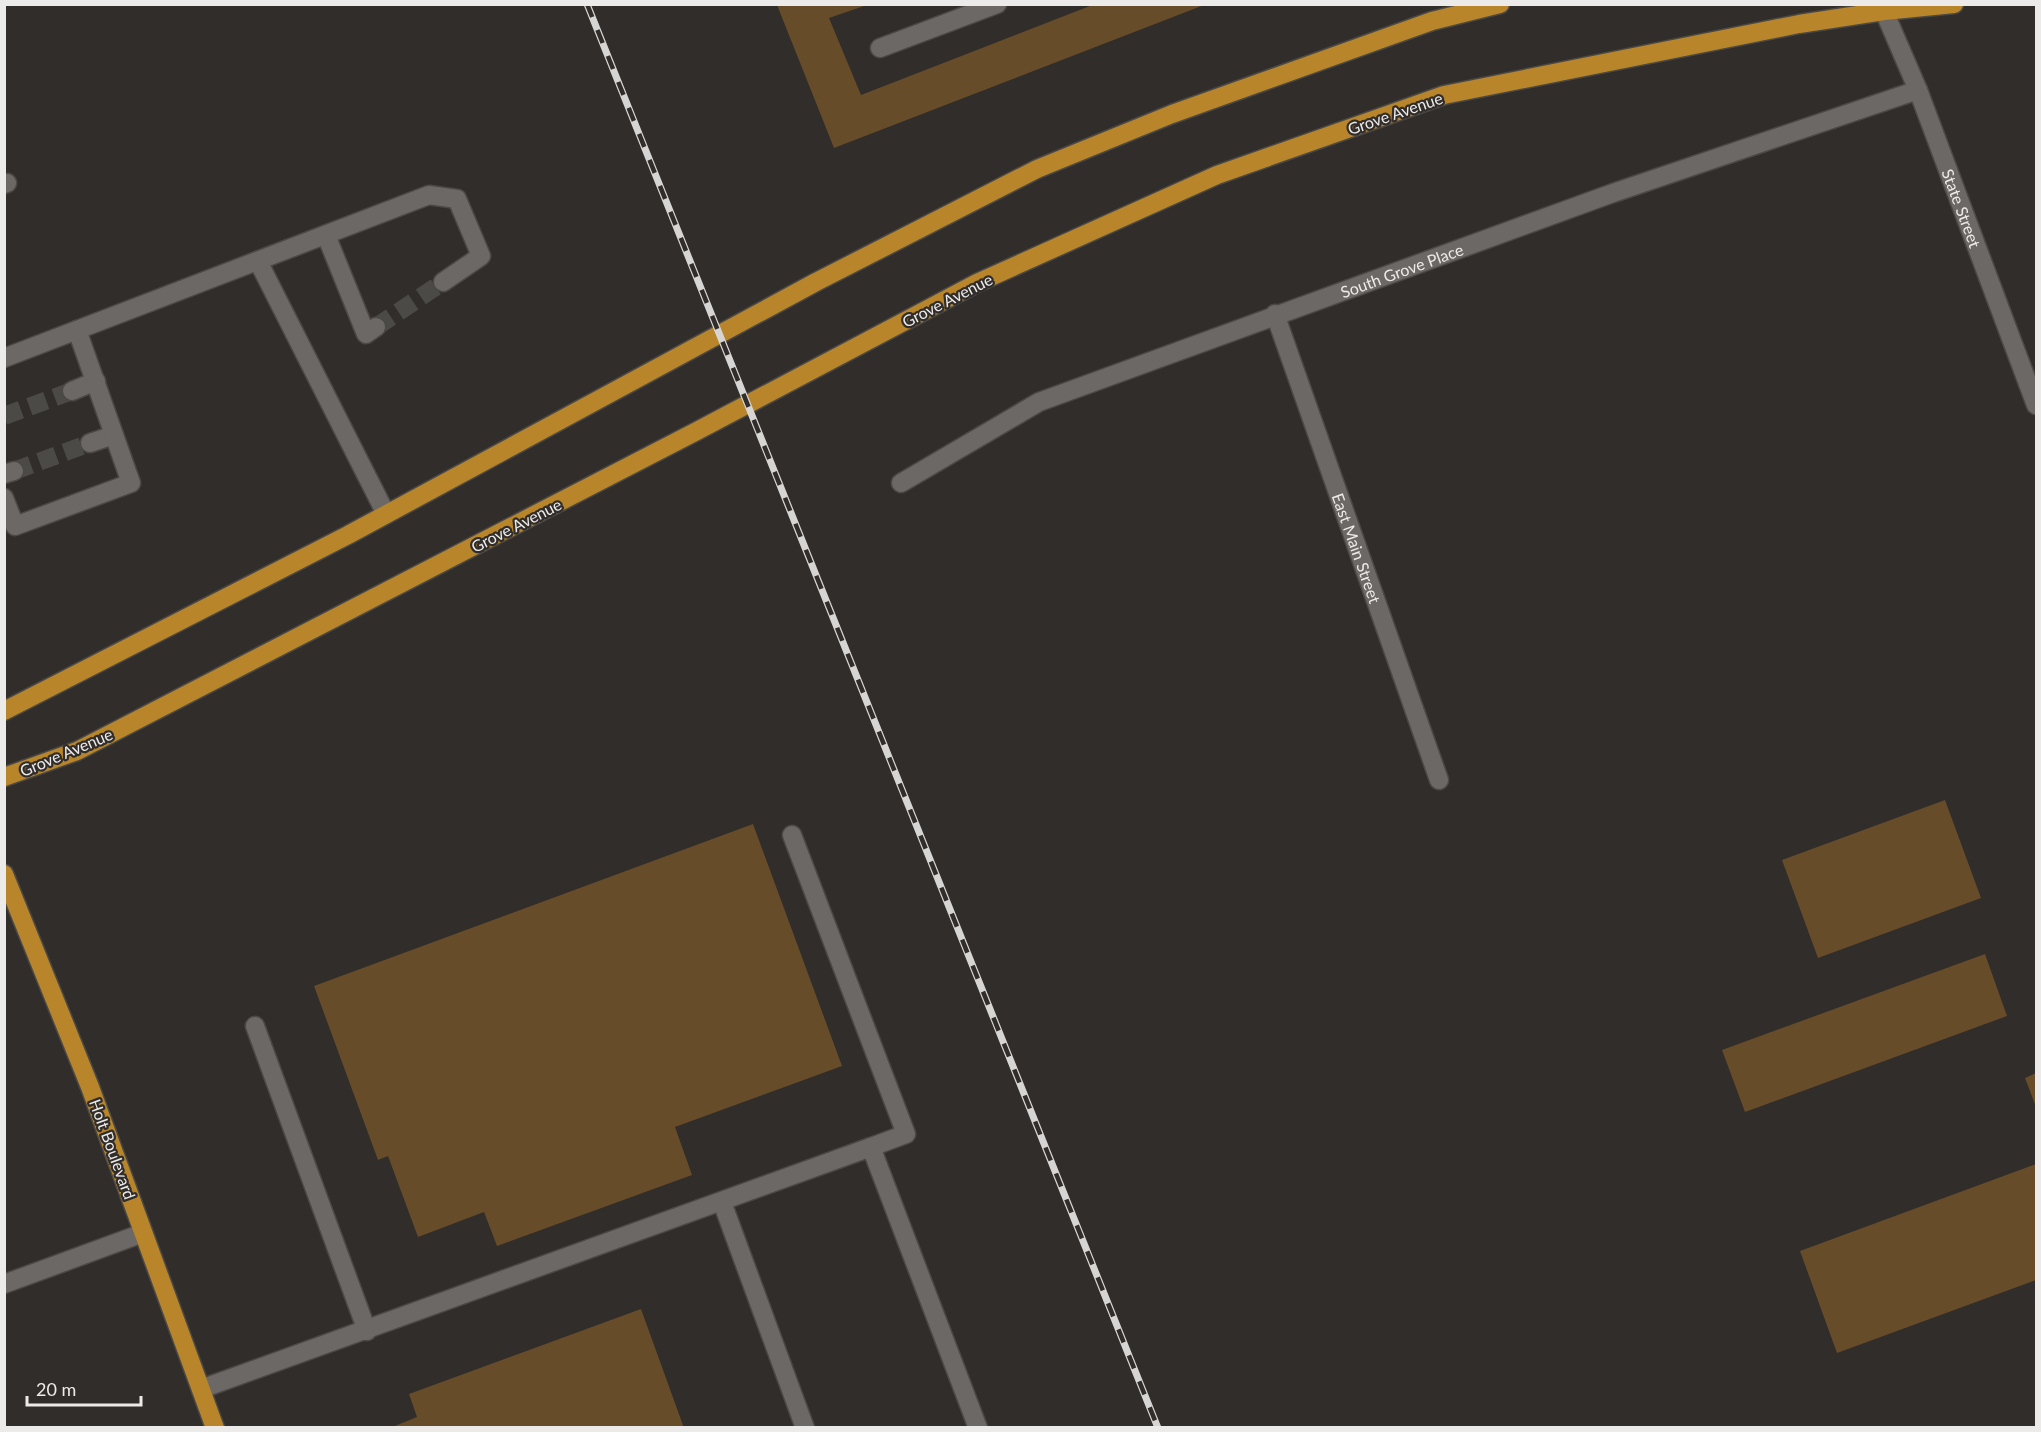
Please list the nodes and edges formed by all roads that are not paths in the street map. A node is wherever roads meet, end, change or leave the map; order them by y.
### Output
1 (997, 4) edge
2 (1500, 4) edge
3 (1954, 4) edge
4 (1883, 7) edge
5 (880, 48) dead end
6 (1918, 90) junction
7 (326, 235) junction
8 (258, 261) junction
9 (443, 282) tunnel mouth
10 (1275, 314) junction
11 (376, 327) dead end
12 (77, 330) junction
13 (4, 358) edge
14 (96, 381) junction
15 (72, 391) tunnel mouth
16 (2037, 405) edge
17 (114, 435) junction
18 (90, 443) tunnel mouth
19 (901, 483) dead end
20 (4, 498) edge
21 (386, 514) junction
22 (4, 711) edge
23 (4, 777) edge
24 (1438, 780) dead end
25 (792, 835) dead end
26 (4, 874) edge
27 (255, 1026) dead end
28 (871, 1147) junction
29 (722, 1202) junction
30 (143, 1233) junction
31 (4, 1284) edge
32 (367, 1331) junction
33 (201, 1389) junction
34 (215, 1428) edge
35 (805, 1428) edge
36 (978, 1428) edge

1 - 5 street
2 - 21 main road
3 - 4 main road, Grove Avenue
4 - 6 street, State Street
4 - 23 main road, Grove Avenue
6 - 10 street, South Grove Place
6 - 16 street, State Street
7 - 8 street
7 - 9 street
7 - 11 street
8 - 12 street
8 - 21 street
10 - 19 street, South Grove Place
10 - 24 street, East Main Street
12 - 13 street
12 - 14 street
14 - 15 street
14 - 17 street
17 - 18 street
17 - 20 street
21 - 22 main road
25 - 28 street
26 - 30 main road, Holt Boulevard
27 - 32 street
28 - 29 street
28 - 36 street
29 - 32 street
29 - 35 street
30 - 31 street
30 - 33 main road, Holt Boulevard
32 - 33 street
33 - 34 main road, Holt Boulevard

